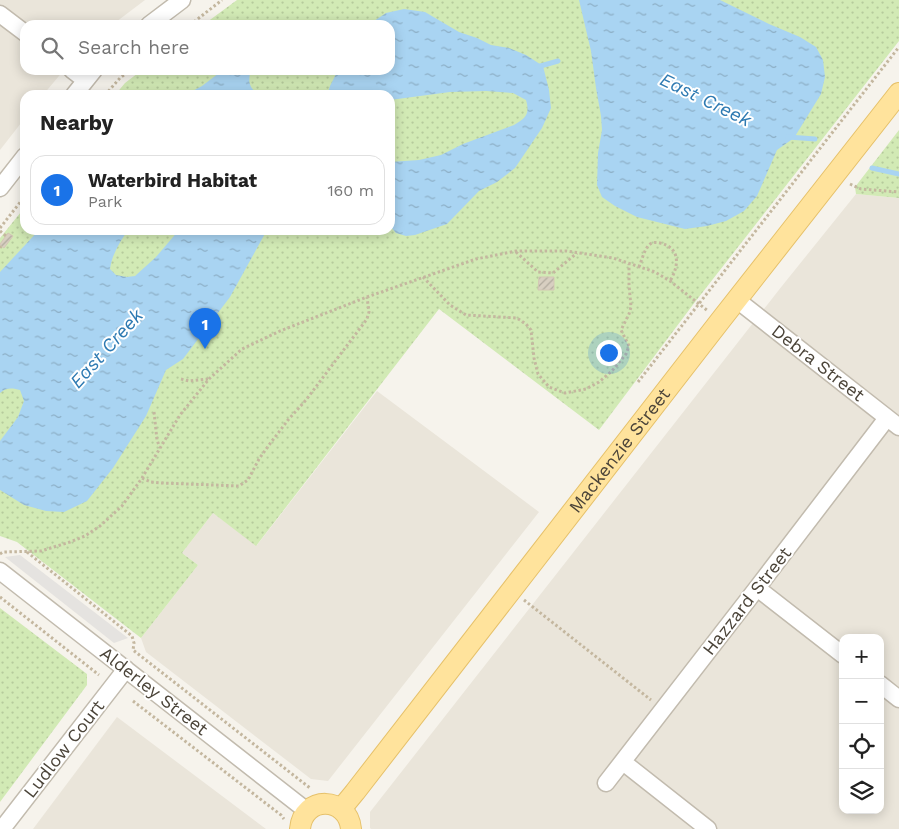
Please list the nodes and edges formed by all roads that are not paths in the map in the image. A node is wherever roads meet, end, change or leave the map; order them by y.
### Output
1 (182, 0) edge
2 (0, 14) edge
3 (156, 20) edge
4 (20, 29) edge
5 (89, 75) edge
6 (78, 90) edge
7 (899, 93) edge
8 (20, 162) edge
9 (0, 188) edge
10 (737, 300) junction
11 (893, 422) edge
12 (0, 571) edge
13 (757, 588) junction
14 (839, 652) edge
15 (126, 669) junction
16 (884, 687) edge
17 (899, 699) edge
18 (623, 762) junction
19 (606, 784) dead end
20 (341, 809) junction
21 (297, 820) edge
22 (2, 829) edge
23 (351, 829) edge
24 (708, 829) edge

1 - 3 street
2 - 4 street
5 - 6 street
7 - 10 main road, Mackenzie Street
8 - 9 street
10 - 11 street, Debra Street
10 - 20 main road, Mackenzie Street
11 - 13 street, Hazzard Street
12 - 15 street, Alderley Street
13 - 14 street
13 - 18 street, Hazzard Street
15 - 21 street, Alderley Street
15 - 22 street, Ludlow Court
16 - 17 street
18 - 19 street, Hazzard Street
18 - 24 street
20 - 21 main road
20 - 23 main road

